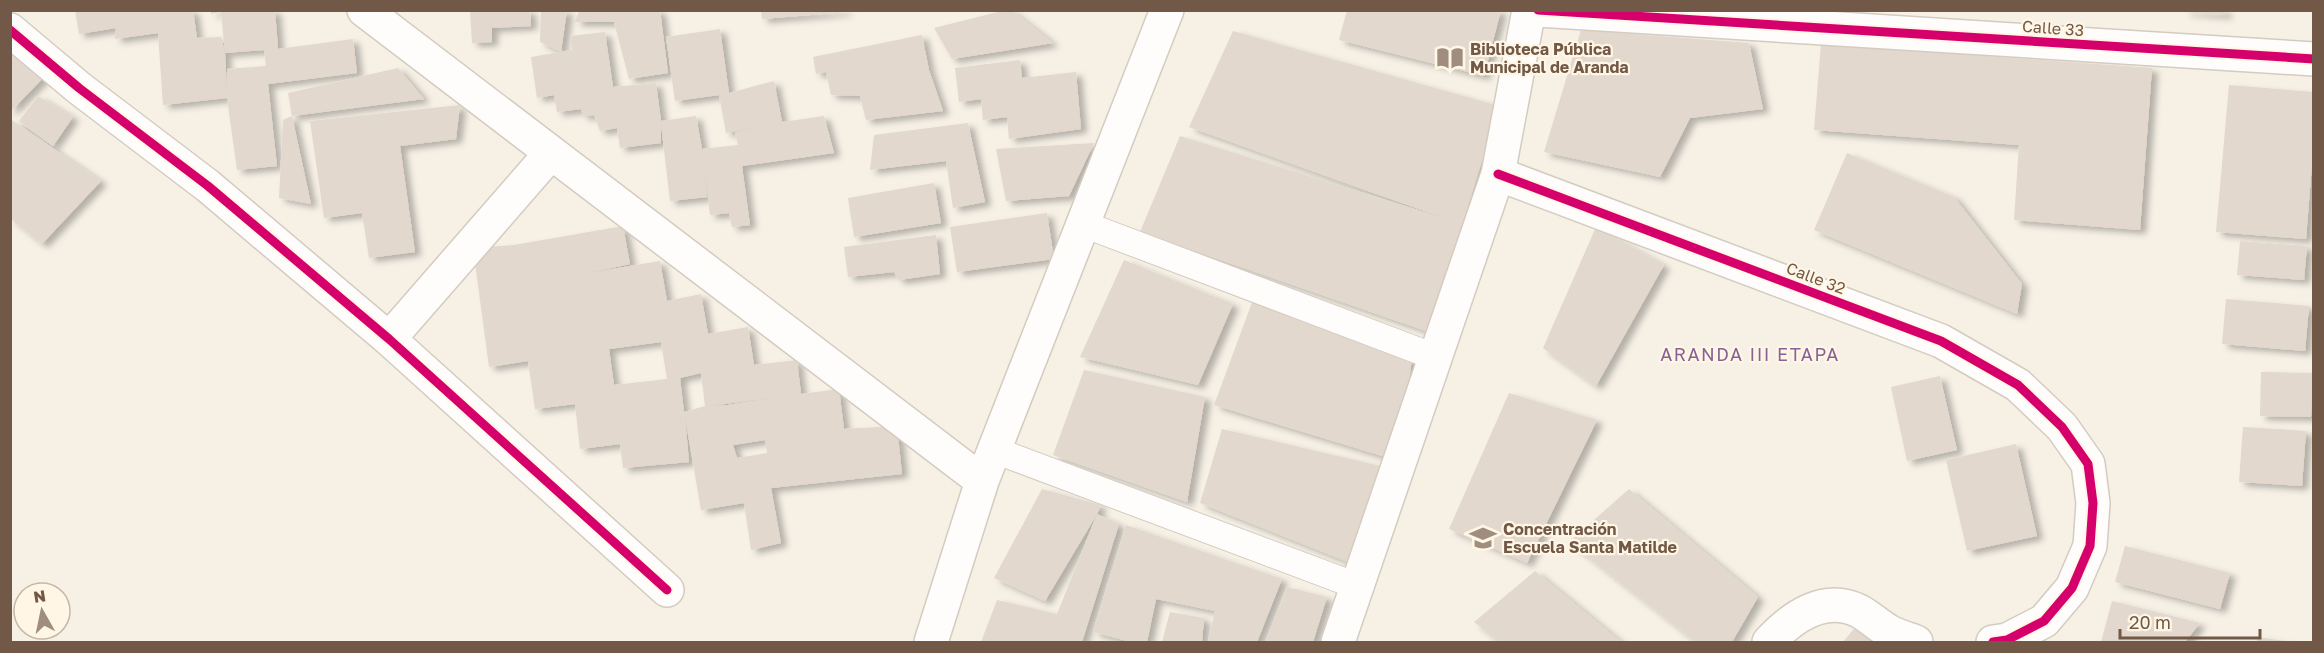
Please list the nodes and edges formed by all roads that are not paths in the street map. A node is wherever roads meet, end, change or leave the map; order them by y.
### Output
1 (364, 10) edge
2 (1167, 10) edge
3 (1529, 10) edge
4 (1538, 10) edge
5 (10, 30) edge
6 (2313, 59) edge
7 (551, 153) junction
8 (1498, 174) junction
9 (1083, 224) junction
10 (389, 339) junction
11 (1435, 357) junction
12 (994, 450) junction
13 (982, 481) junction
14 (1357, 586) junction
15 (667, 590) dead end
16 (931, 642) edge
17 (1338, 642) edge
18 (1769, 642) edge
19 (1916, 642) edge
20 (1993, 642) edge

1 - 7 street
2 - 9 street
3 - 8 street
4 - 6 street, Calle 33
5 - 10 street
7 - 10 street
7 - 13 street
8 - 11 street
8 - 20 street, Calle 32
9 - 11 lane
9 - 12 street
10 - 15 street
11 - 14 street
12 - 13 street
12 - 14 lane
13 - 16 street
14 - 17 street
18 - 19 street

